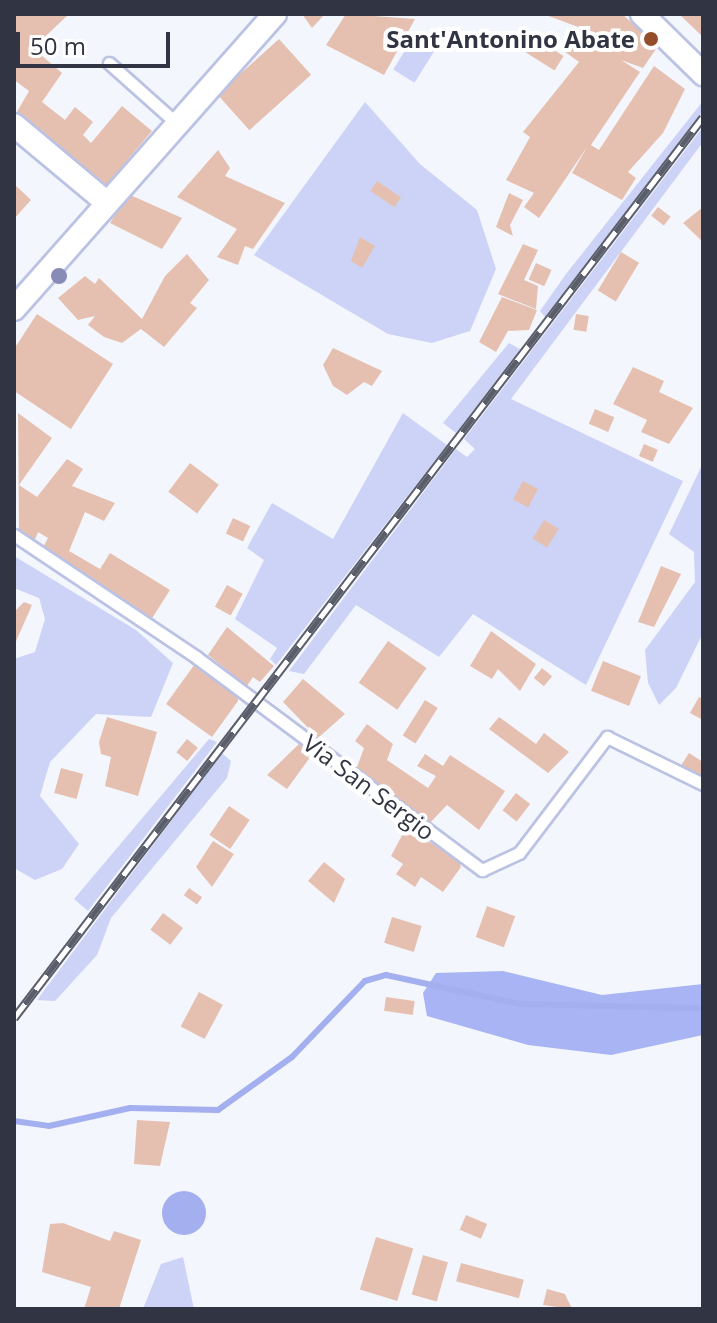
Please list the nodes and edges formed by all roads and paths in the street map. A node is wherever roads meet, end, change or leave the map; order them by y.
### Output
1 (275, 14) edge
2 (642, 14) edge
3 (109, 63) dead end
4 (703, 74) edge
5 (174, 121) junction
6 (14, 125) edge
7 (105, 201) junction
8 (14, 309) edge
9 (14, 535) edge
10 (703, 784) edge

1 - 5 street
2 - 4 street
3 - 5 lane
5 - 7 street
6 - 7 street
7 - 8 street
9 - 10 lane, Via San Sergio

